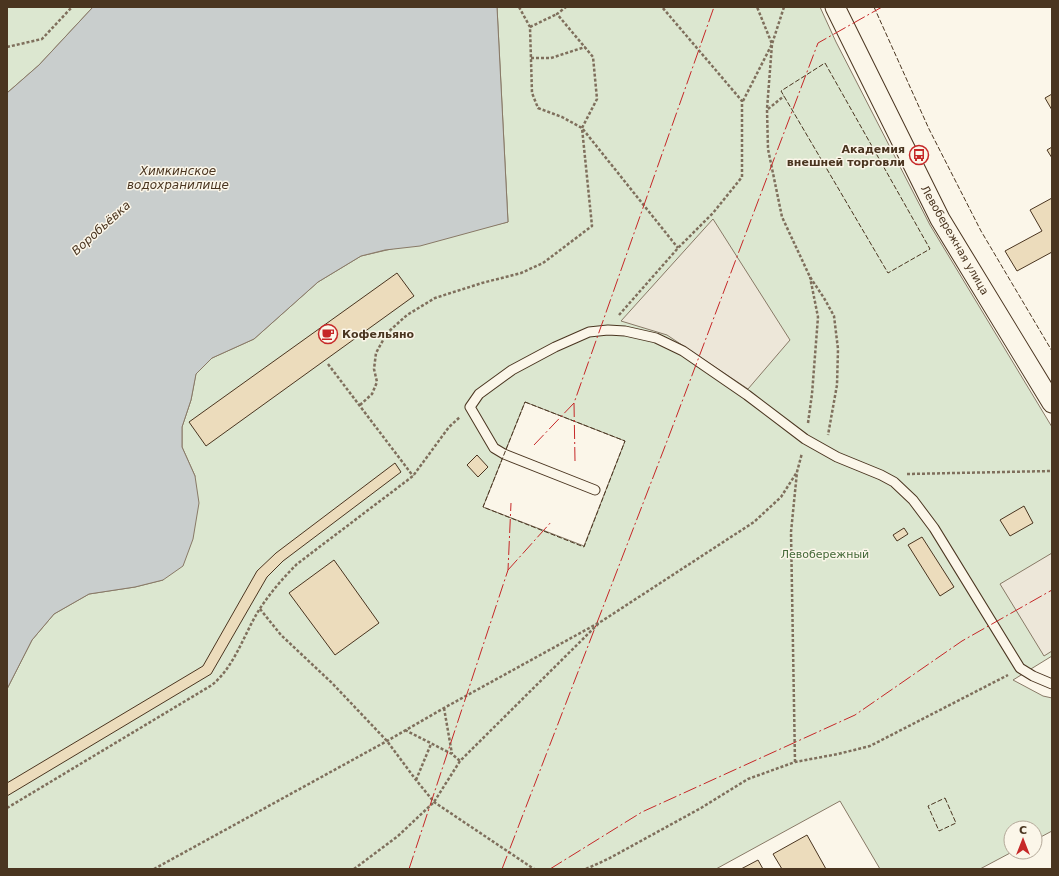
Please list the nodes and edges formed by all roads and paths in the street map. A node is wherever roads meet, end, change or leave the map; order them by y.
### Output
1 (72, 7) edge
2 (519, 7) edge
3 (566, 7) edge
4 (662, 7) edge
5 (757, 7) edge
6 (784, 7) edge
7 (835, 7) edge
8 (557, 14) junction
9 (530, 27) junction
10 (772, 44) junction
11 (7, 47) edge
12 (585, 48) junction
13 (530, 58) junction
14 (784, 96) dead end
15 (742, 101) junction
16 (767, 109) junction
17 (582, 128) junction
18 (678, 248) junction
19 (810, 277) junction
20 (608, 330) junction
21 (328, 364) dead end
22 (1052, 403) edge
23 (360, 405) junction
24 (470, 407) junction
25 (805, 439) junction
26 (824, 449) junction
27 (1052, 471) edge
28 (797, 472) junction
29 (880, 474) junction
30 (413, 476) junction
31 (595, 490) dead end
32 (260, 609) junction
33 (602, 621) junction
34 (1020, 668) junction
35 (1052, 684) edge
36 (444, 708) junction
37 (405, 730) junction
38 (387, 741) junction
39 (431, 744) junction
40 (452, 754) junction
41 (460, 761) junction
42 (795, 762) junction
43 (416, 780) junction
44 (434, 802) junction
45 (7, 808) edge
46 (154, 869) edge
47 (354, 869) edge
48 (534, 869) edge
49 (586, 869) edge

1 - 11 path
2 - 9 path
3 - 8 path
4 - 15 path
5 - 10 path
6 - 10 path
7 - 22 street, Левобережная улица
8 - 9 path
8 - 12 path
9 - 13 path
10 - 15 path
10 - 16 path
12 - 13 path
12 - 17 path
13 - 17 path
14 - 16 path
15 - 18 path
16 - 19 path
17 - 18 path
17 - 23 path
18 - 20 path
19 - 25 path
19 - 26 path
20 - 24 lane
20 - 25 lane
21 - 23 path
23 - 30 path
24 - 30 path
24 - 31 lane
25 - 26 lane
26 - 28 path
26 - 29 lane
27 - 29 path
28 - 33 path
28 - 42 path
29 - 34 lane
30 - 32 path
32 - 38 path
32 - 45 path
33 - 36 path
33 - 41 path
34 - 35 lane
34 - 42 path
36 - 37 path
36 - 40 path
37 - 38 path
37 - 39 path
38 - 43 path
38 - 46 path
39 - 40 path
39 - 43 path
40 - 41 path
41 - 44 path
42 - 49 path
43 - 44 path
44 - 47 path
44 - 48 path

